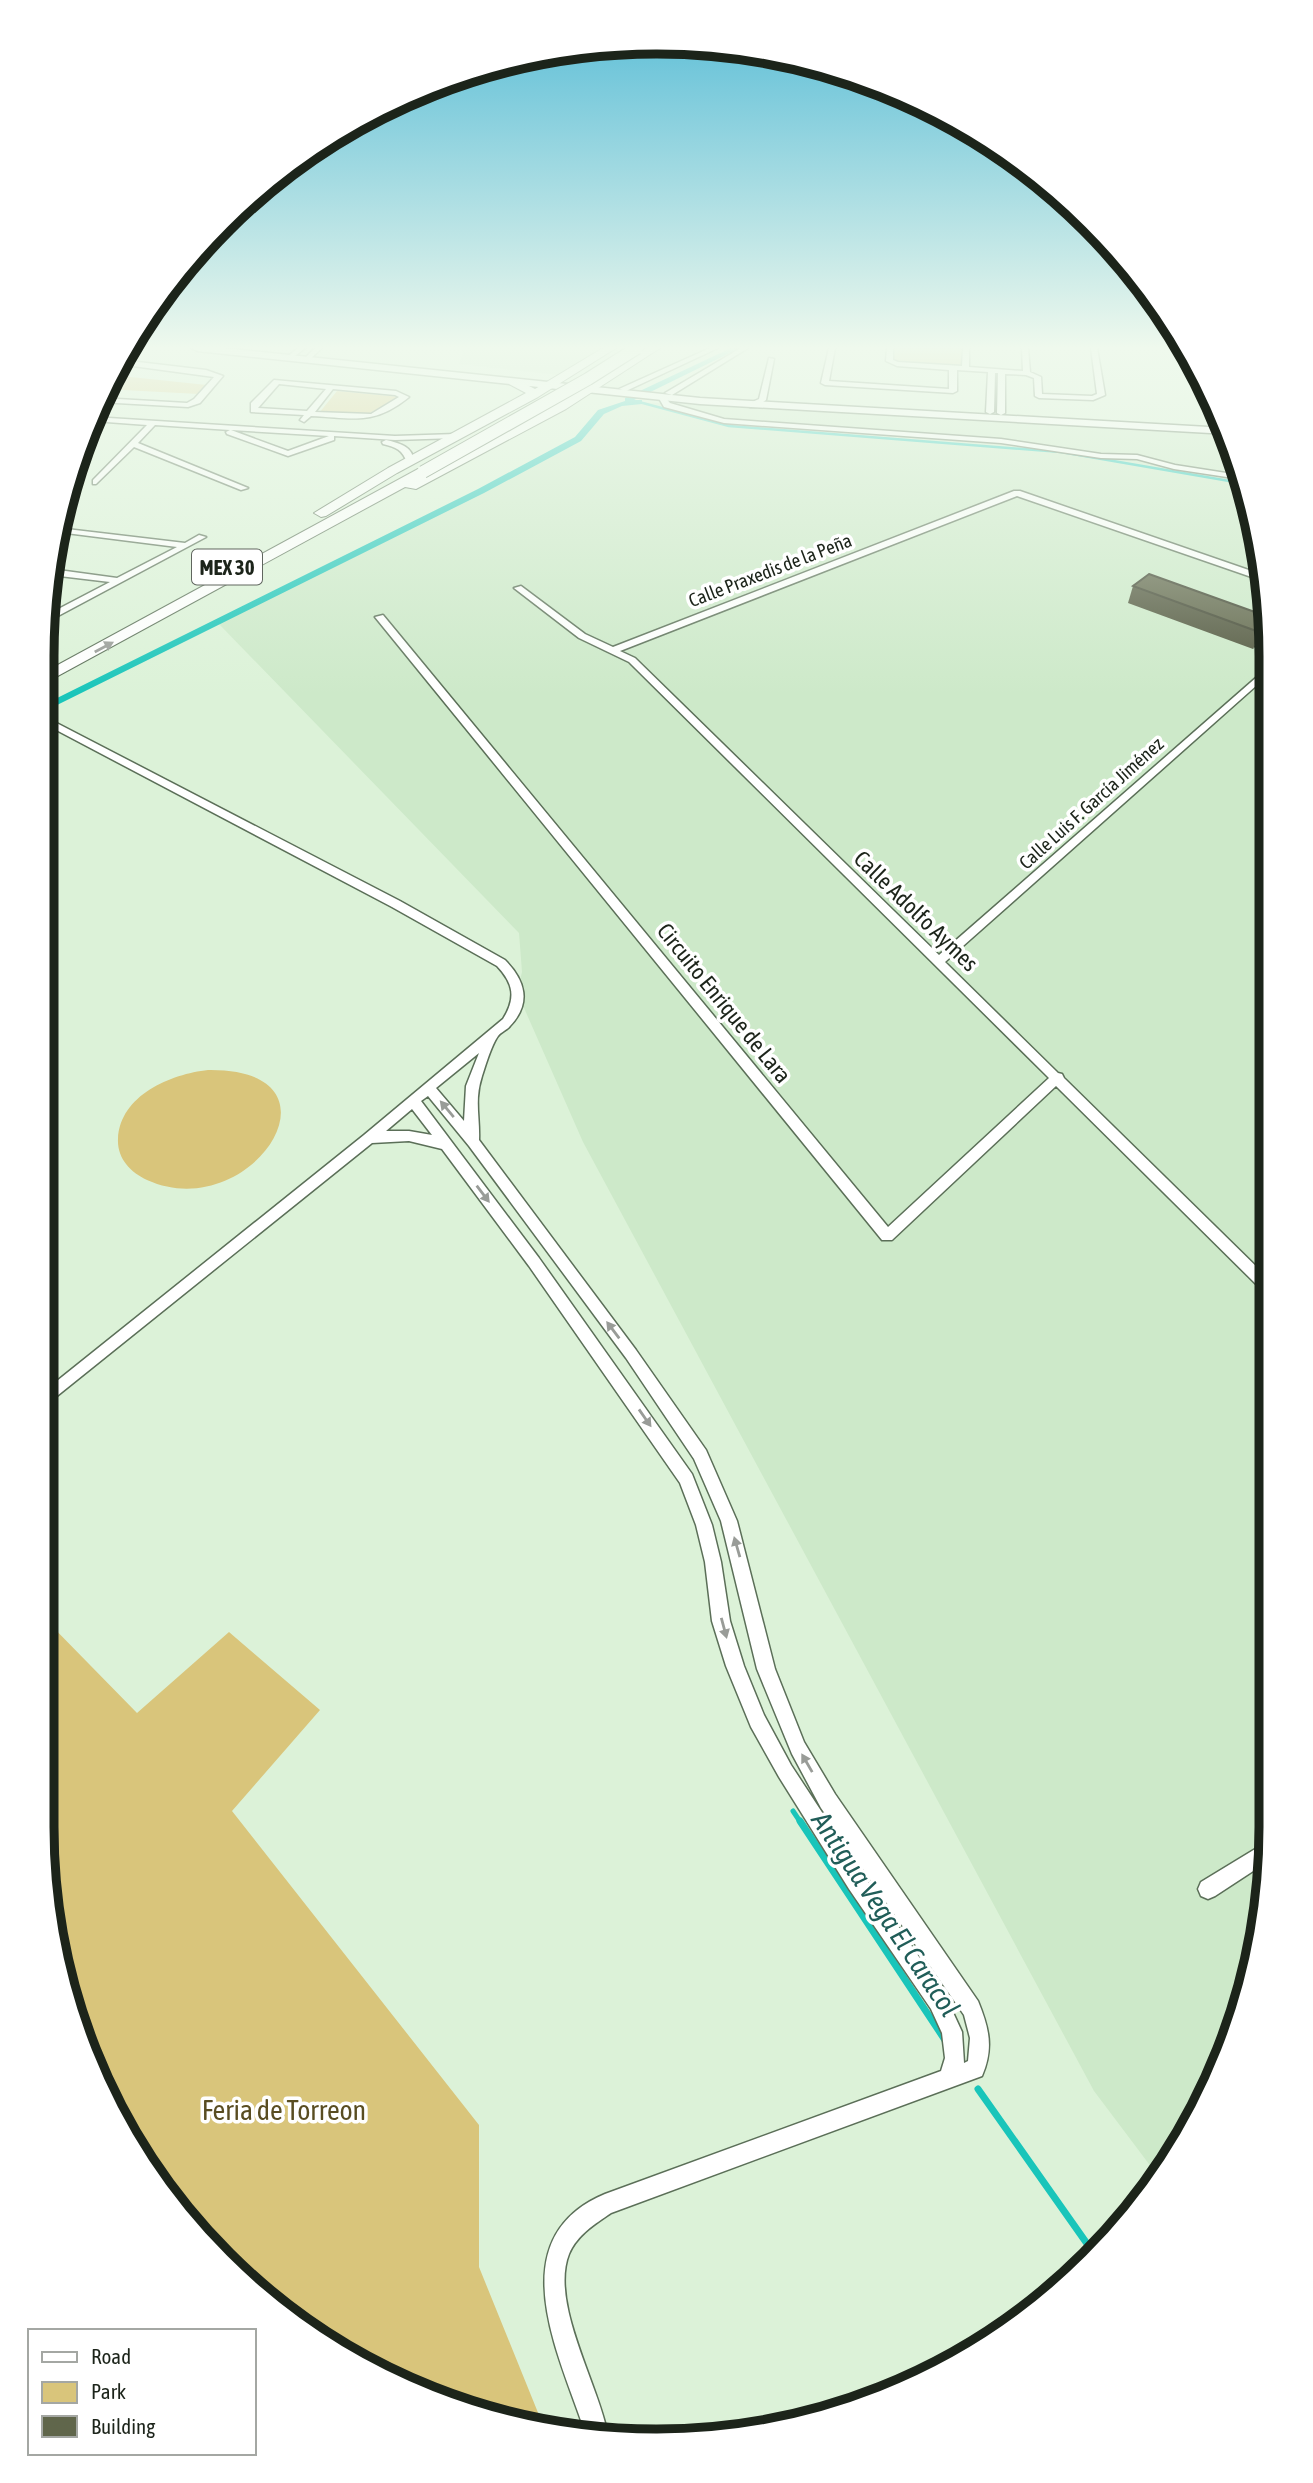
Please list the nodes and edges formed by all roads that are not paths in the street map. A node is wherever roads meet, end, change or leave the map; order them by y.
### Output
1 (114, 464) edge
2 (183, 464) edge
3 (413, 464) joint
4 (454, 464) edge
5 (1162, 464) edge
6 (1231, 476) edge
7 (96, 482) dead end
8 (244, 488) dead end
9 (372, 501) junction
10 (68, 531) edge
11 (202, 537) dead end
12 (186, 545) junction
13 (60, 573) edge
14 (1253, 575) edge
15 (119, 581) junction
16 (519, 588) dead end
17 (56, 614) edge
18 (380, 617) dead end
19 (614, 650) junction
20 (54, 657) edge
21 (54, 673) edge
22 (1259, 677) edge
23 (54, 725) edge
24 (938, 962) junction
25 (493, 1033) junction
26 (1058, 1077) junction
27 (428, 1087) junction
28 (413, 1100) junction
29 (369, 1138) junction
30 (474, 1143) junction
31 (446, 1145) junction
32 (1259, 1278) edge
33 (631, 1354) junction
34 (607, 1363) junction
35 (54, 1393) edge
36 (1257, 1857) edge
37 (1208, 1889) dead end
38 (949, 2078) junction
39 (594, 2425) edge

1 - 7 street
2 - 8 street
3 - 9 main road, MEX 30
3 - 20 main road, MEX 30
4 - 9 main road
5 - 6 street
21 -> 9 main road, MEX 30
10 - 12 street
11 - 12 street
12 - 15 street
13 - 15 street
14 - 19 street, Calle Praxedis de la Peña
15 - 17 street
16 - 19 street, Calle Adolfo Aymes
18 - 26 street, Circuito Enrique de Lara
19 - 24 street, Calle Adolfo Aymes
22 - 24 street, Calle Luis F. García Jiménez
23 - 25 street
24 - 26 street, Calle Adolfo Aymes
25 - 27 street
25 - 30 street
26 - 32 street, Calle Adolfo Aymes
27 - 28 street
30 -> 27 street
28 - 29 street
28 - 31 street
29 - 31 street
29 - 35 street
33 -> 30 street
31 -> 34 street
33 - 34 street
38 -> 33 street
34 -> 38 street
36 - 37 street
38 - 39 street

